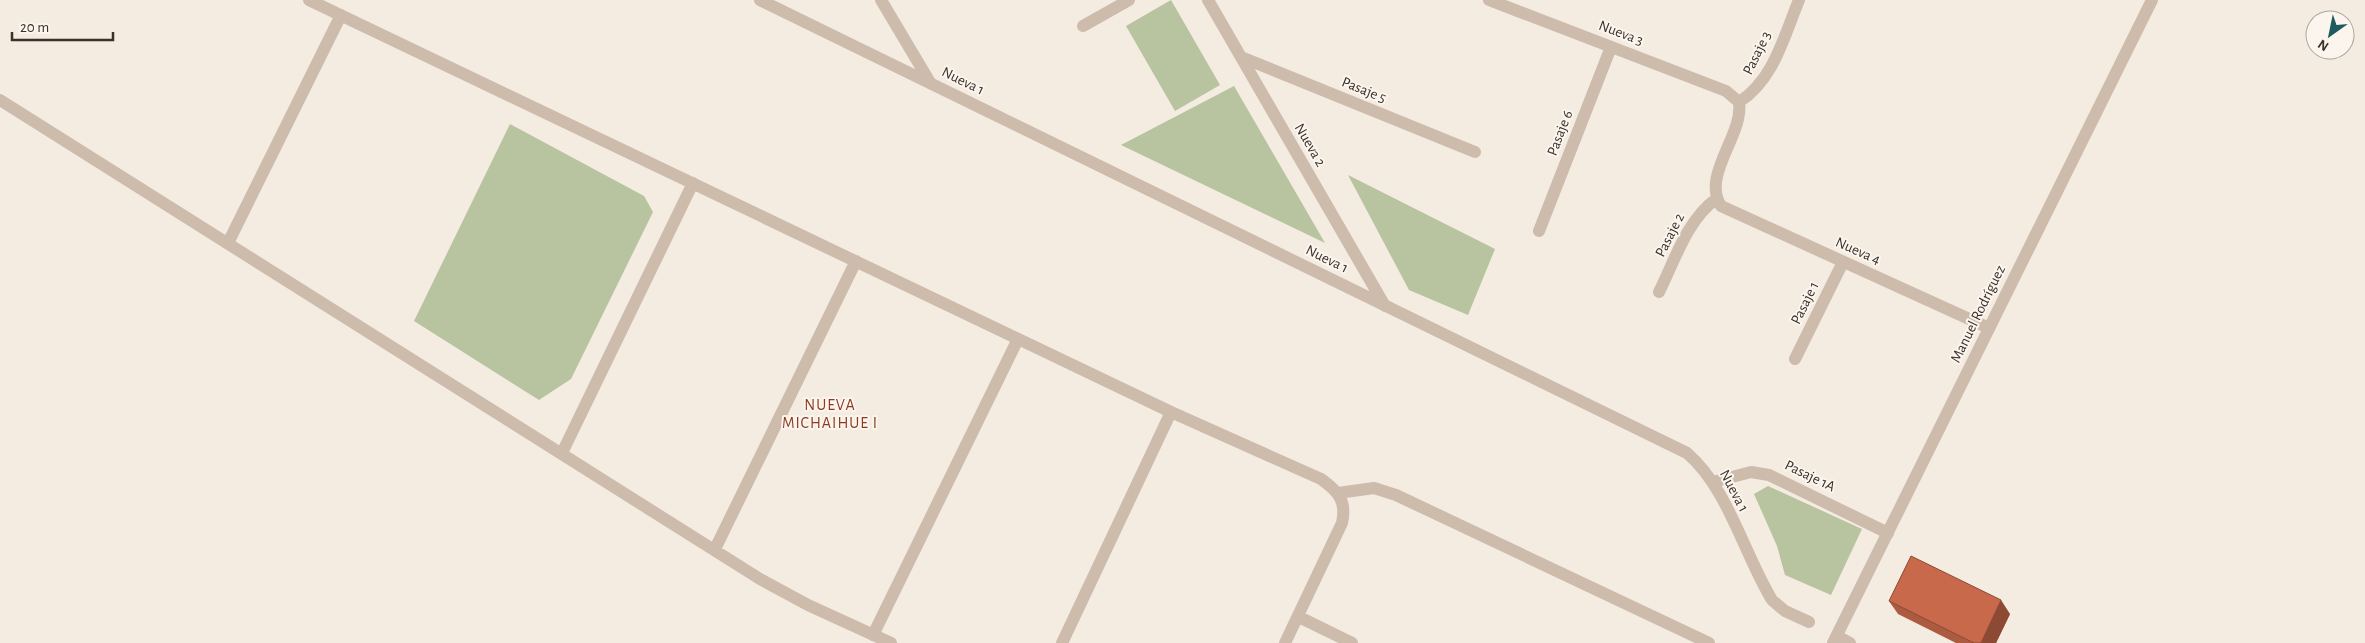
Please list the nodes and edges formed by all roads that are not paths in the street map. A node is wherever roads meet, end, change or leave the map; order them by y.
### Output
1 (309, 0) edge
2 (760, 0) edge
3 (881, 0) edge
4 (1129, 0) edge
5 (1208, 0) edge
6 (1489, 0) edge
7 (1799, 0) edge
8 (2152, 0) edge
9 (341, 15) junction
10 (1083, 26) dead end
11 (1611, 47) junction
12 (1241, 58) junction
13 (932, 84) junction
14 (0, 100) edge
15 (1739, 102) junction
16 (1475, 152) dead end
17 (693, 183) junction
18 (1716, 199) junction
19 (1539, 230) dead end
20 (228, 243) junction
21 (856, 261) junction
22 (1843, 262) junction
23 (1659, 292) dead end
24 (1385, 306) junction
25 (1989, 328) junction
26 (1018, 339) junction
27 (1795, 359) dead end
28 (1171, 412) junction
29 (562, 453) junction
30 (1713, 482) junction
31 (1338, 493) junction
32 (1888, 533) junction
33 (715, 549) junction
34 (1299, 617) junction
35 (1809, 622) dead end
36 (873, 635) junction
37 (1835, 640) edge
38 (890, 643) edge
39 (1062, 643) edge
40 (1285, 643) edge
41 (1352, 643) edge
42 (1709, 643) edge
43 (1850, 643) edge

1 - 9 street
2 - 13 street, Nueva 1
3 - 13 street
4 - 10 street
5 - 12 street, Nueva 2
6 - 11 street, Nueva 3
7 - 15 street, Pasaje 3
8 - 25 street, Manuel Rodríguez
9 - 17 street
9 - 20 street
11 - 15 street, Nueva 3
11 - 19 street, Pasaje 6
12 - 16 street, Pasaje 5
12 - 24 street, Nueva 2
13 - 24 street, Nueva 1
14 - 20 street
15 - 18 street
17 - 21 street
17 - 29 street
18 - 22 street, Nueva 4
18 - 23 street, Pasaje 2
20 - 29 street
21 - 26 street
21 - 33 street
22 - 25 street, Nueva 4
22 - 27 street, Pasaje 1
24 - 30 street, Nueva 1
25 - 32 street, Manuel Rodríguez
26 - 28 street
26 - 36 street
28 - 31 street
28 - 39 street
29 - 33 street
30 - 32 street, Pasaje 1A
30 - 35 street, Nueva 1
31 - 34 street
31 - 42 street
32 - 37 street, Manuel Rodríguez
33 - 36 street
34 - 40 street
34 - 41 street
36 - 38 street
37 - 43 street

